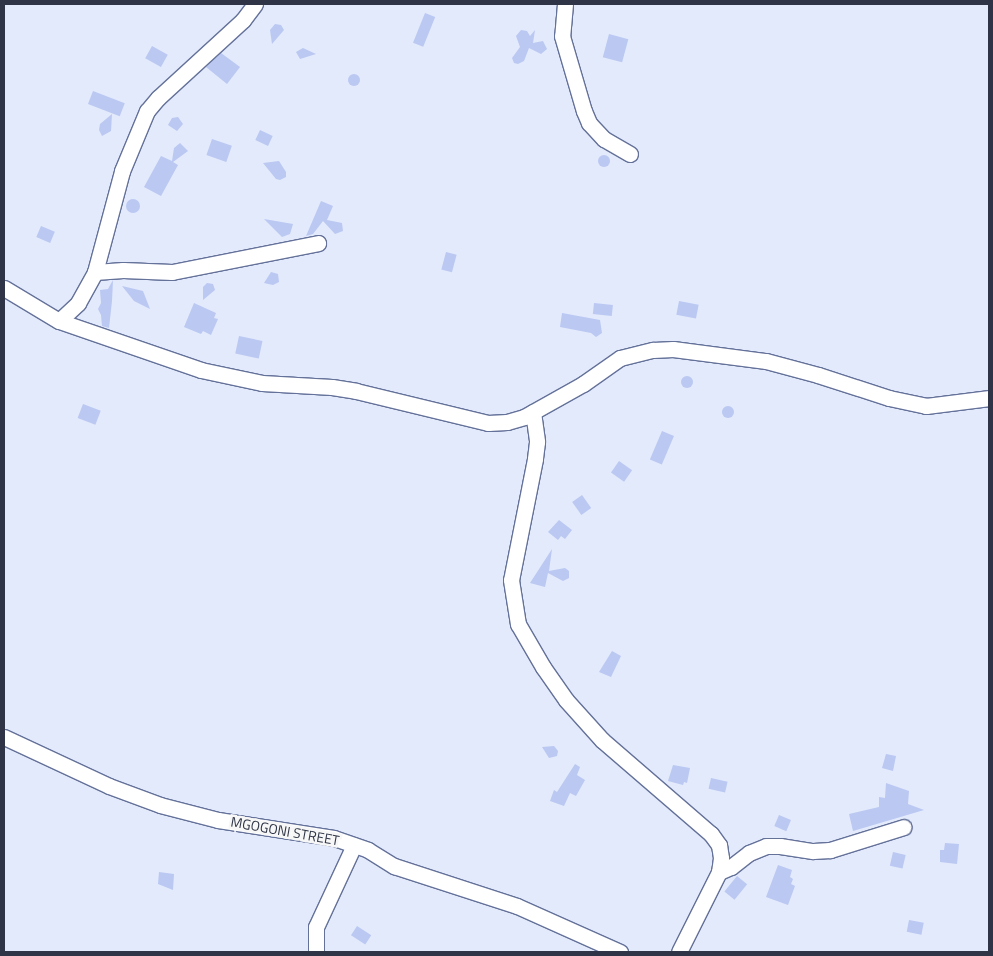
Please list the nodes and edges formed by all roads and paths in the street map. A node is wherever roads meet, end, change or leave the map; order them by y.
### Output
1 (255, 4) edge
2 (565, 4) edge
3 (630, 154) dead end
4 (318, 243) dead end
5 (95, 272) junction
6 (4, 288) edge
7 (59, 321) junction
8 (989, 398) edge
9 (533, 412) junction
10 (4, 736) edge
11 (904, 828) dead end
12 (354, 845) junction
13 (719, 872) junction
14 (316, 952) edge
15 (620, 952) edge
16 (679, 952) edge

1 - 5 street
2 - 3 street
4 - 5 street
5 - 7 street
6 - 7 street
7 - 9 street
8 - 9 street
9 - 13 street
10 - 12 street, MGOGONI STREET
11 - 13 street
12 - 14 street
12 - 15 street, MGOGONI STREET
13 - 16 street

